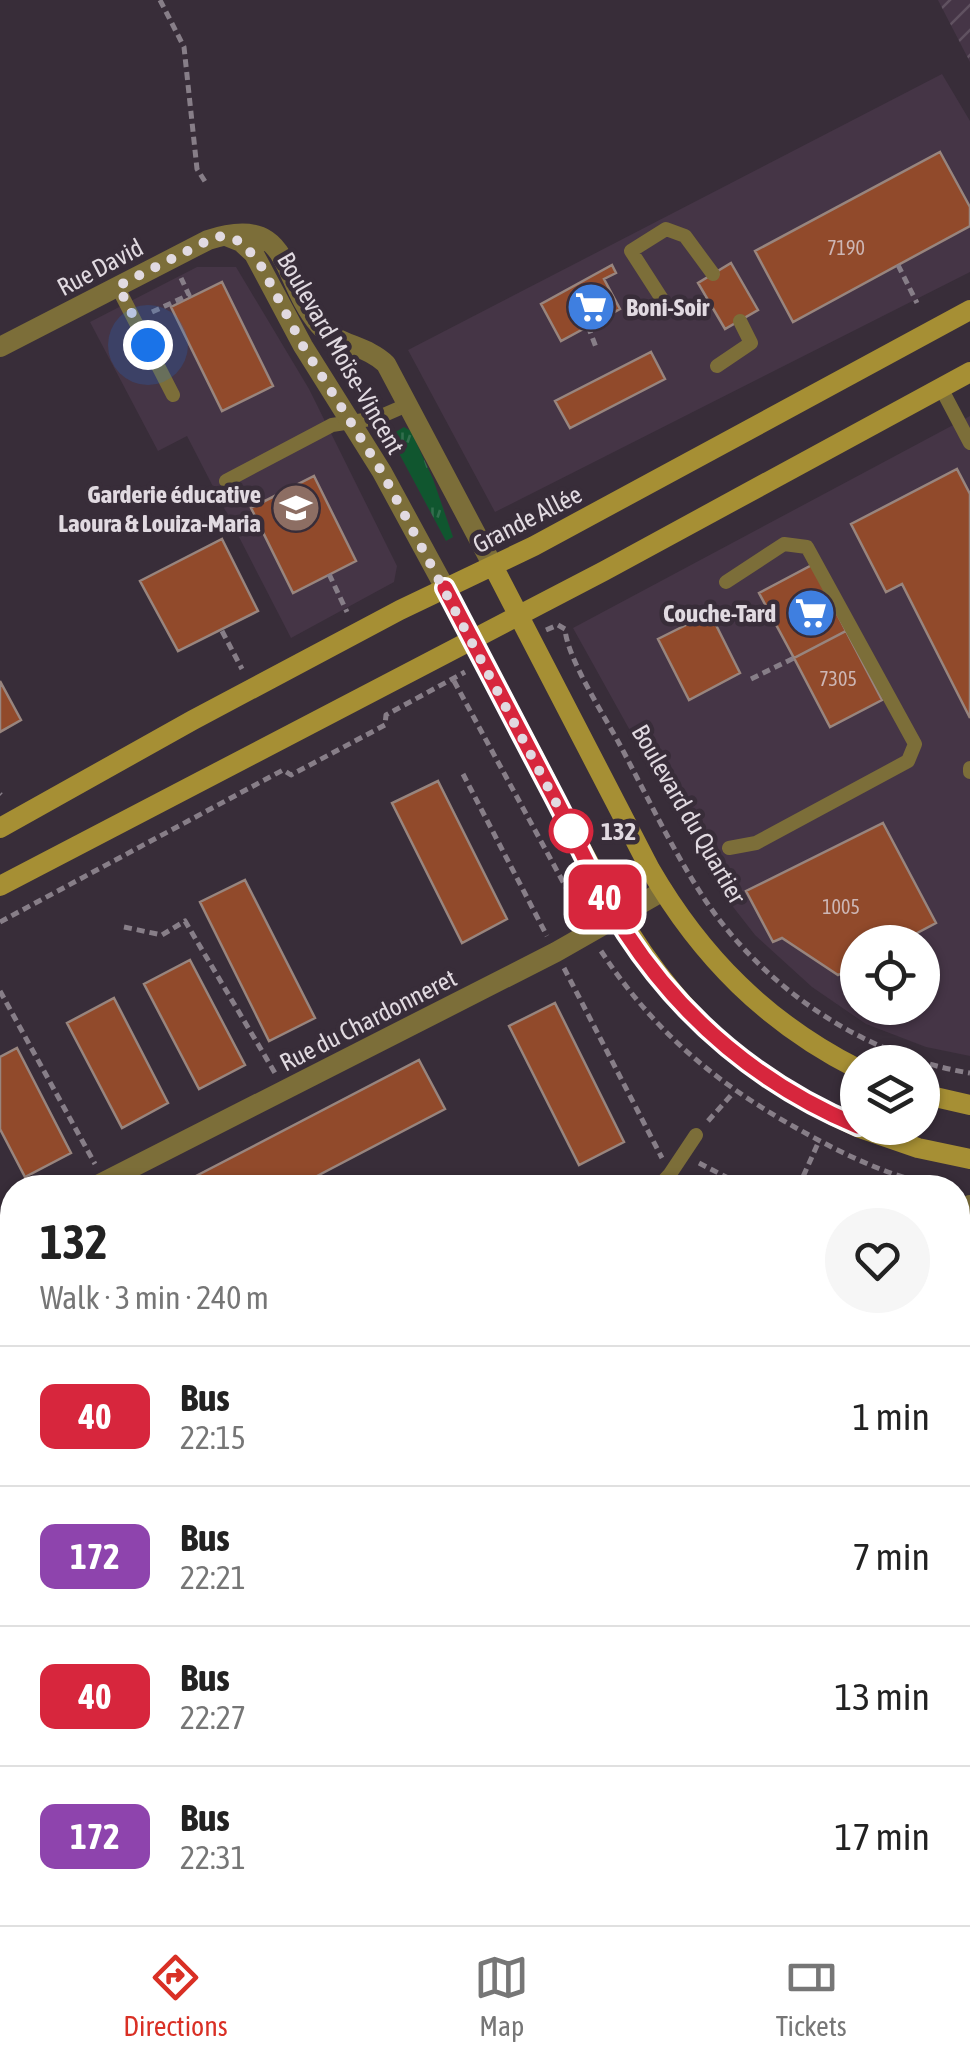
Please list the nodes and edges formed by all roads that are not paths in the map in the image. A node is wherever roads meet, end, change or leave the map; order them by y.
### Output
1 (226, 236) junction
2 (714, 274) dead end
3 (118, 286) junction
4 (669, 310) dead end
5 (970, 310) edge
6 (740, 321) dead end
7 (0, 348) edge
8 (716, 366) dead end
9 (970, 372) edge
10 (941, 388) junction
11 (173, 395) dead end
12 (408, 404) junction
13 (351, 422) junction
14 (970, 443) edge
15 (226, 481) dead end
16 (493, 566) junction
17 (726, 582) dead end
18 (445, 588) junction
19 (518, 615) junction
20 (472, 640) junction
21 (0, 828) edge
22 (729, 848) dead end
23 (0, 886) edge
24 (663, 891) junction
25 (617, 918) junction
26 (840, 1059) edge
27 (940, 1098) edge
28 (970, 1105) edge
29 (840, 1117) edge
30 (696, 1135) road end
31 (910, 1145) edge
32 (970, 1159) edge
33 (116, 1175) edge
34 (669, 1175) edge

1 - 3 street, Rue David
1 - 12 street, Boulevard Moïse-Vincent
1 - 13 street, Boulevard Moïse-Vincent
2 - 4 lane
3 - 7 street, Rue David
3 - 11 lane
5 - 16 main road, Grande Allée
6 - 8 lane
9 - 10 main road
10 - 14 lane
10 - 19 main road
12 - 13 lane
12 - 16 street, Boulevard Moïse-Vincent
13 - 15 lane
13 - 18 street, Boulevard Moïse-Vincent
16 - 18 main road, Grande Allée
16 - 19 main road
17 - 22 lane
18 - 20 main road
18 - 21 main road, Grande Allée
19 - 20 main road
19 - 24 main road
20 - 23 main road
20 - 25 main road
24 - 25 street, Rue du Chardonneret
24 - 26 main road
25 - 29 main road
25 - 33 street, Rue du Chardonneret
27 - 28 main road
30 - 34 lane
31 - 32 main road

